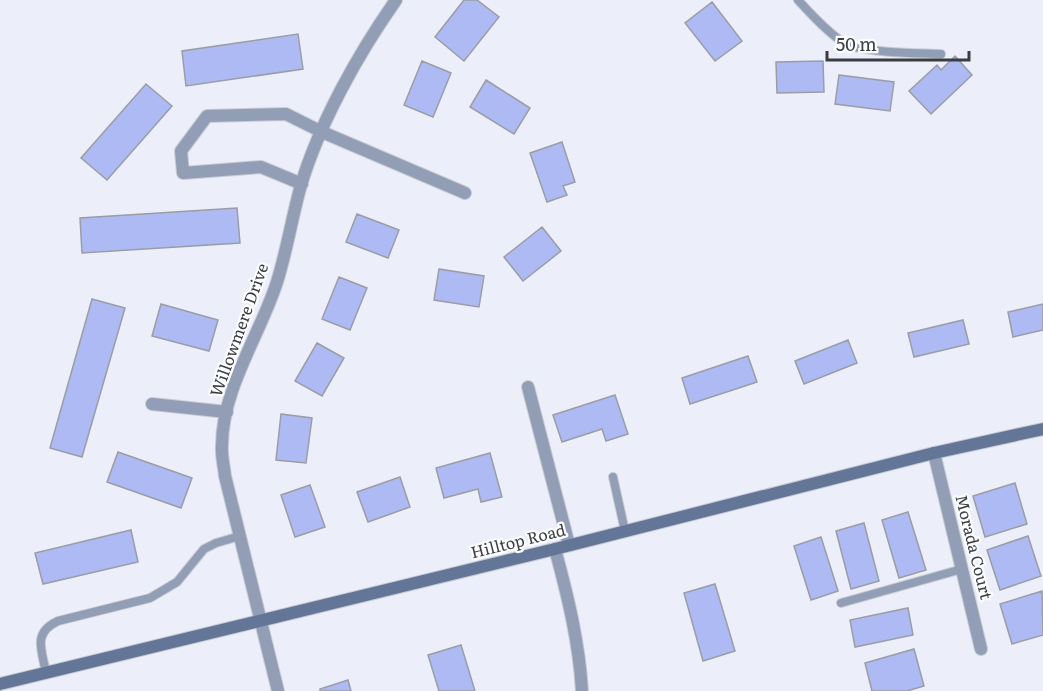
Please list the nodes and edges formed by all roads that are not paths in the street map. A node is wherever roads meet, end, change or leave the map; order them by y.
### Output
1 (396, 0) edge
2 (798, 0) edge
3 (941, 54) dead end
4 (322, 132) junction
5 (302, 184) junction
6 (465, 193) dead end
7 (528, 387) dead end
8 (152, 404) dead end
9 (227, 412) junction
10 (1043, 429) edge
11 (934, 453) junction
12 (613, 477) dead end
13 (625, 531) junction
14 (240, 536) junction
15 (569, 545) junction
16 (555, 549) junction
17 (962, 569) junction
18 (841, 603) dead end
19 (260, 621) junction
20 (981, 649) dead end
21 (46, 673) junction
22 (0, 684) edge
23 (278, 691) edge
24 (582, 691) edge

1 - 4 street, Willowmere Drive
2 - 3 lane
4 - 5 street, Willowmere Drive
4 - 5 street
4 - 6 street
5 - 9 street, Willowmere Drive
7 - 15 street
8 - 9 street
9 - 14 street, Willowmere Drive
10 - 11 street, Hilltop Road
11 - 13 street, Hilltop Road
11 - 17 street, Morada Court
12 - 13 lane
13 - 15 street, Hilltop Road
14 - 19 street, Willowmere Drive
14 - 21 lane
15 - 16 street, Hilltop Road
16 - 19 street, Hilltop Road
16 - 24 street
17 - 18 lane
17 - 20 street, Morada Court
19 - 21 street, Hilltop Road
19 - 23 street, Willowmere Drive
21 - 22 street, Hilltop Road

